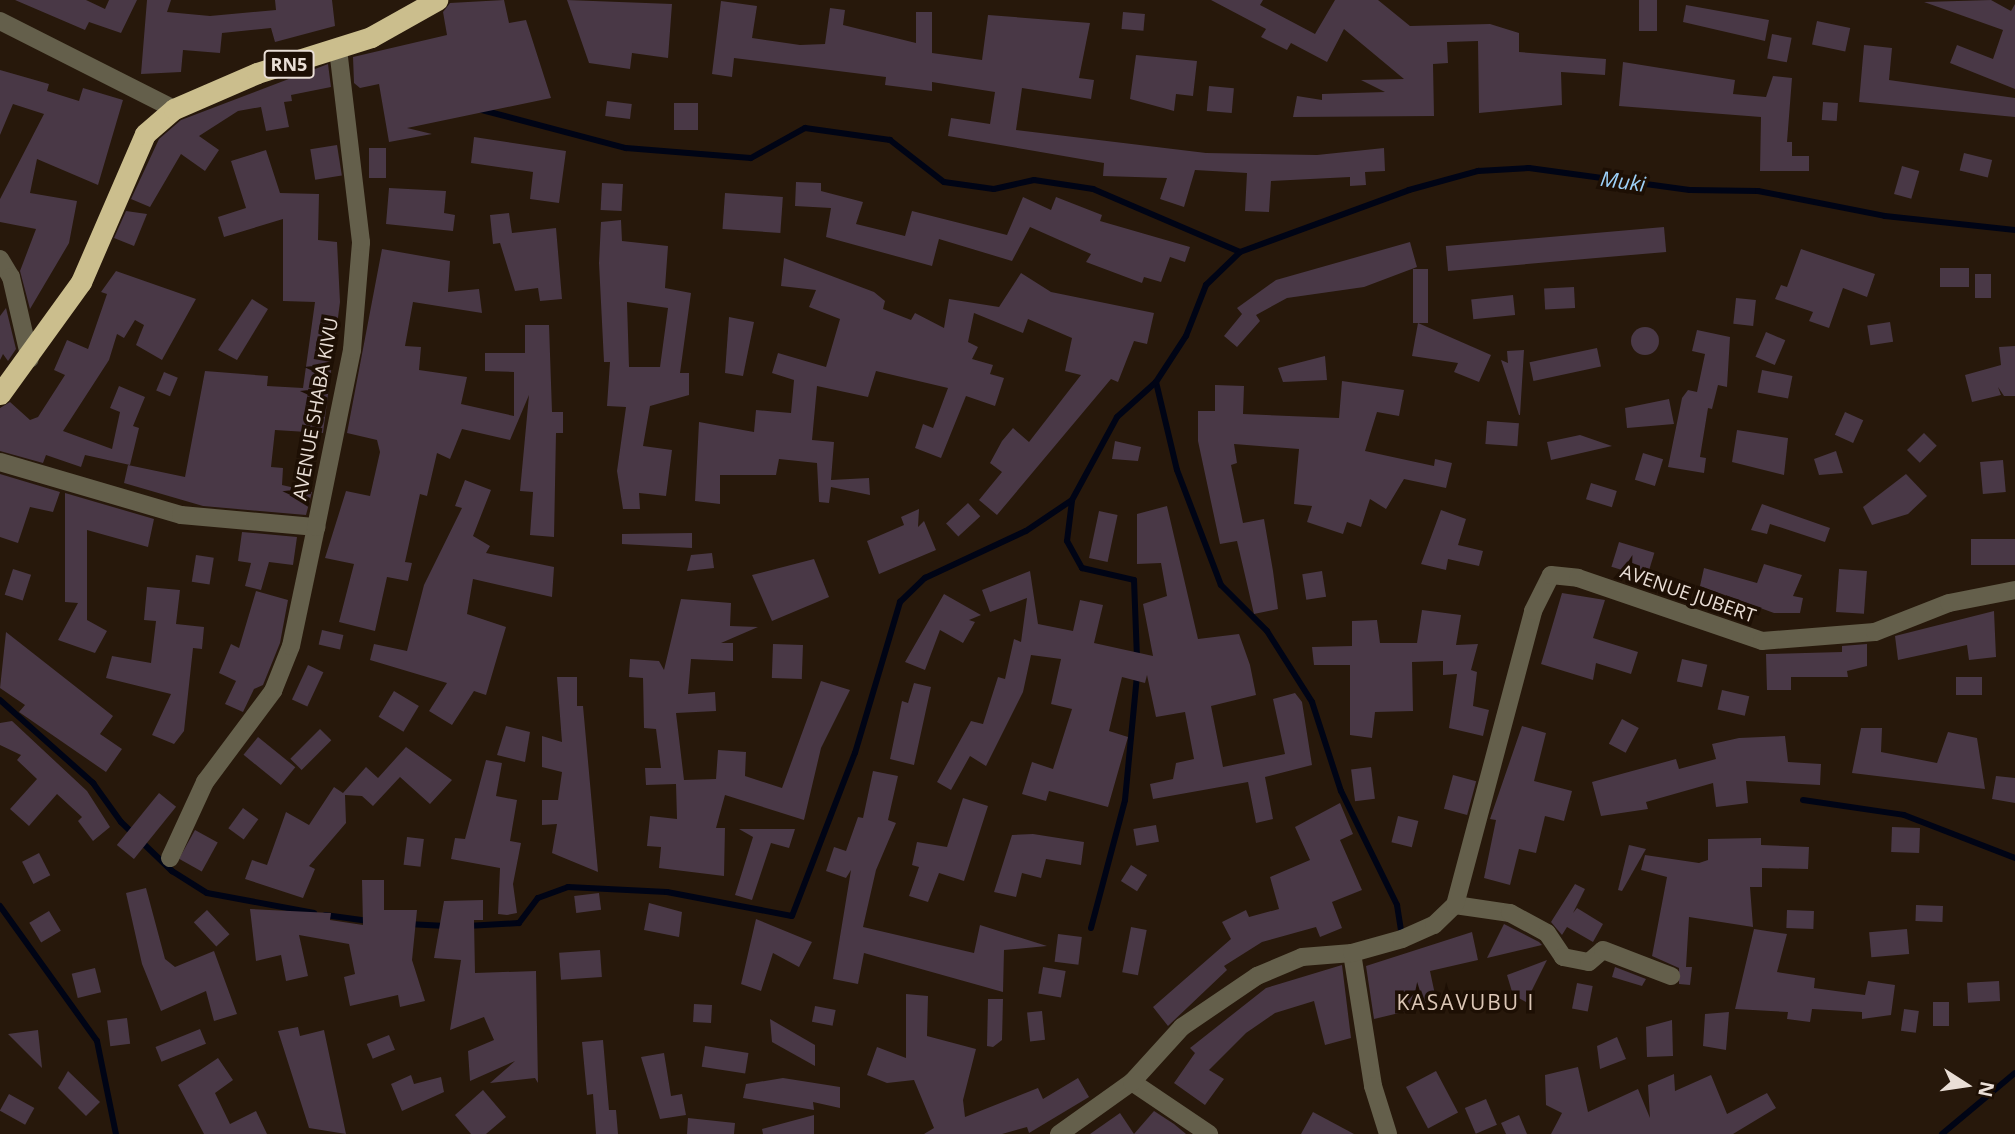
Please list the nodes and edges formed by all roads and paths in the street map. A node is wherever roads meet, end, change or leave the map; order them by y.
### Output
1 (437, 0) edge
2 (415, 8) edge
3 (0, 21) edge
4 (338, 48) junction
5 (174, 109) junction
6 (0, 259) edge
7 (30, 359) junction
8 (0, 394) edge
9 (0, 462) edge
10 (316, 527) junction
11 (2015, 590) edge
12 (170, 858) dead end
13 (1455, 905) junction
14 (1352, 953) junction
15 (1671, 976) dead end
16 (1132, 1082) junction
17 (1059, 1134) edge
18 (1209, 1134) edge
19 (1388, 1134) edge

1 - 2 highway, RN5
2 - 4 highway, RN5
3 - 5 street
4 - 5 highway, RN5
4 - 10 street, AVENUE SHABA KIVU
5 - 7 highway, RN5
6 - 7 street
7 - 8 highway, RN5
9 - 10 street, AVENUE SHABA KIVU
10 - 12 street, AVENUE SHABA KIVU
11 - 13 street, AVENUE JUBERT
13 - 14 street
13 - 15 street
14 - 16 street
14 - 19 street
16 - 17 street
16 - 18 street

